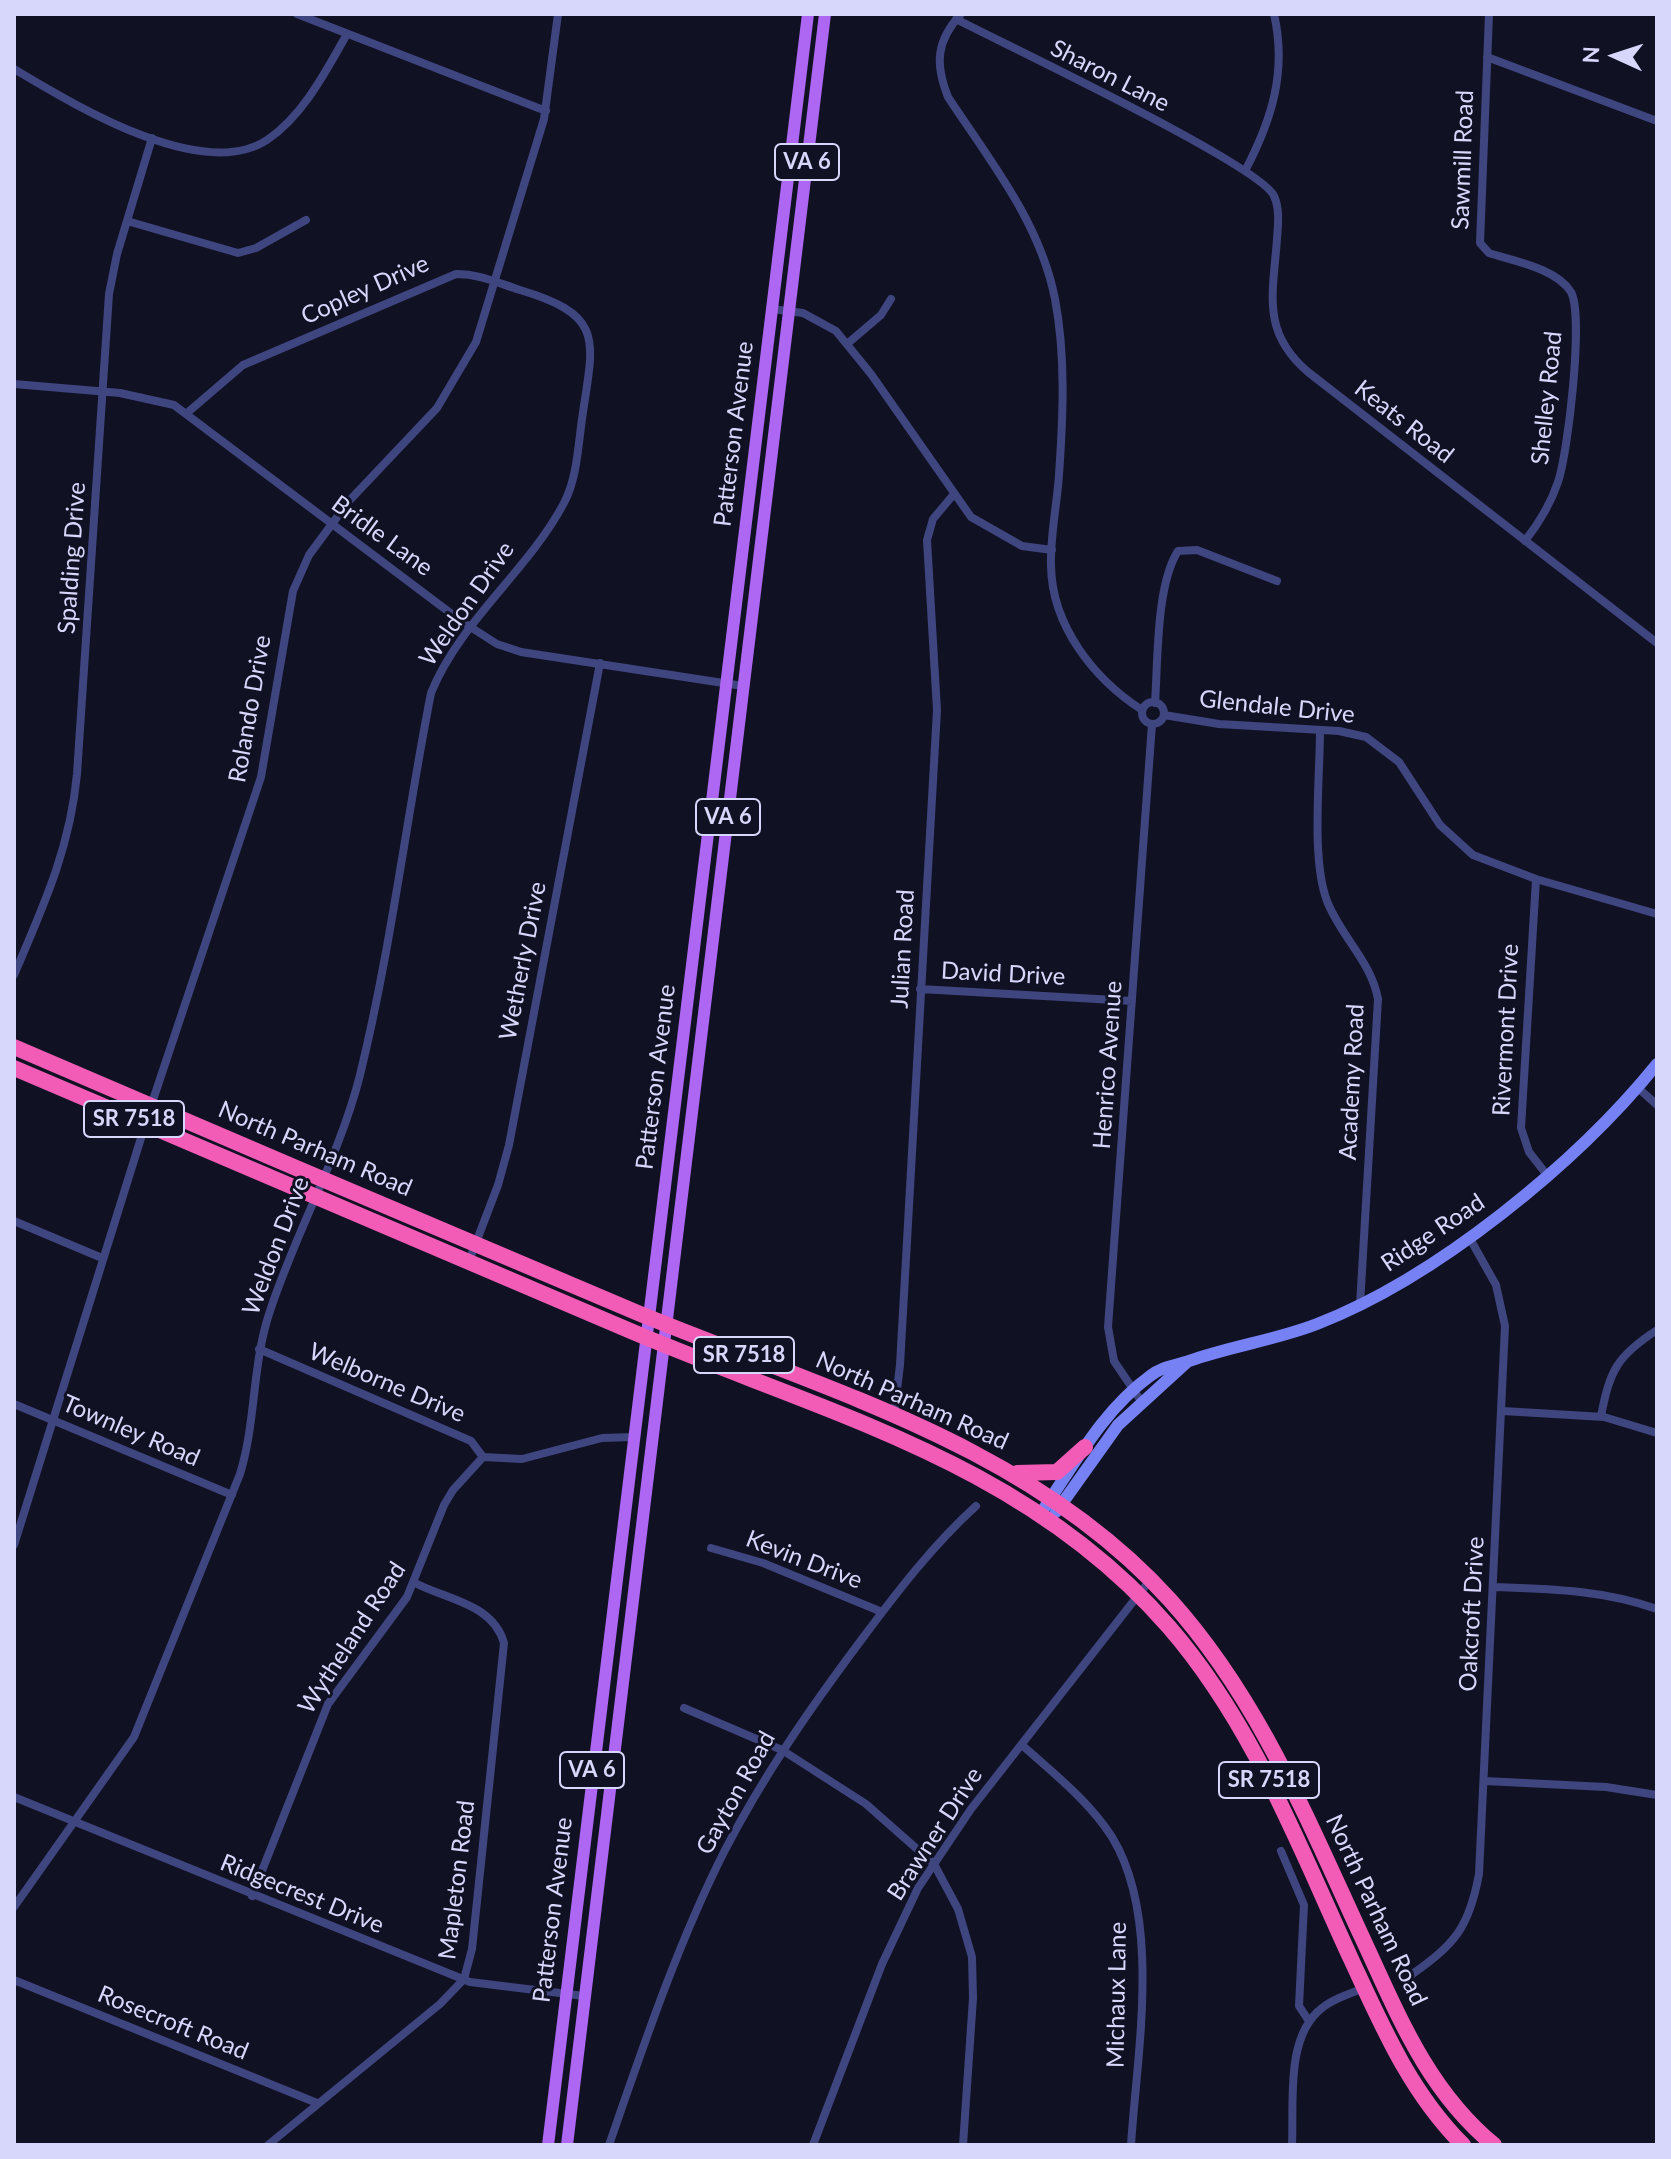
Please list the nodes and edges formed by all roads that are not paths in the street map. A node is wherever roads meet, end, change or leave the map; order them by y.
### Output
1 (297, 14) edge
2 (558, 14) edge
3 (808, 14) edge
4 (825, 14) edge
5 (1274, 14) edge
6 (1489, 14) edge
7 (959, 16) edge
8 (347, 34) junction
9 (1487, 57) junction
10 (14, 69) edge
11 (546, 111) junction
12 (1657, 121) edge
13 (152, 138) junction
14 (1246, 169) junction
15 (306, 220) dead end
16 (127, 221) junction
17 (1537, 270) joint
18 (495, 281) junction
19 (891, 299) dead end
20 (772, 309) junction
21 (789, 311) junction
22 (847, 344) junction
23 (14, 384) edge
24 (104, 391) junction
25 (584, 404) joint
26 (187, 413) junction
27 (954, 494) junction
28 (331, 525) junction
29 (1525, 541) junction
30 (1052, 550) junction
31 (1277, 581) dead end
32 (471, 628) junction
33 (1657, 643) edge
34 (600, 663) junction
35 (726, 683) junction
36 (743, 686) junction
37 (1155, 703) junction
38 (1142, 710) junction
39 (1164, 715) junction
40 (1152, 724) junction
41 (1320, 730) junction
42 (1536, 879) junction
43 (1657, 914) edge
44 (14, 975) edge
45 (920, 989) junction
46 (1132, 1001) junction
47 (14, 1047) edge
48 (1657, 1064) edge
49 (14, 1068) edge
50 (1637, 1087) junction
51 (1657, 1105) edge
52 (151, 1106) junction
53 (145, 1124) junction
54 (1547, 1175) junction
55 (324, 1178) junction
56 (318, 1197) junction
57 (14, 1221) edge
58 (1469, 1237) junction
59 (476, 1243) junction
60 (102, 1258) junction
61 (469, 1261) junction
62 (1360, 1305) junction
63 (648, 1317) junction
64 (666, 1323) junction
65 (1657, 1330) edge
66 (646, 1337) junction
67 (664, 1344) junction
68 (259, 1349) junction
69 (1137, 1395) junction
70 (14, 1404) edge
71 (1503, 1411) junction
72 (894, 1416) junction
73 (1601, 1416) junction
74 (51, 1420) junction
75 (1657, 1433) edge
76 (634, 1437) junction
77 (897, 1438) junction
78 (947, 1438) junction
79 (1085, 1447) junction
80 (483, 1457) junction
81 (1015, 1473) junction
82 (232, 1495) junction
83 (1057, 1501) junction
84 (976, 1506) dead end
85 (1046, 1517) junction
86 (14, 1545) edge
87 (711, 1548) dead end
88 (1151, 1579) junction
89 (415, 1583) junction
90 (1494, 1587) junction
91 (1139, 1594) junction
92 (1657, 1609) edge
93 (882, 1612) junction
94 (684, 1708) dead end
95 (1022, 1745) junction
96 (782, 1750) junction
97 (1485, 1781) junction
98 (1657, 1795) edge
99 (14, 1797) edge
100 (75, 1824) junction
101 (1281, 1851) dead end
102 (934, 1864) junction
103 (252, 1896) junction
104 (14, 1907) edge
105 (1411, 1975) dead end
106 (464, 1979) junction
107 (14, 1980) edge
108 (1382, 1981) junction
109 (1364, 1988) junction
110 (565, 1993) junction
111 (584, 1996) junction
112 (1309, 2021) junction
113 (317, 2103) junction
114 (268, 2145) edge
115 (548, 2145) edge
116 (567, 2145) edge
117 (609, 2145) edge
118 (813, 2145) edge
119 (963, 2145) edge
120 (1131, 2145) edge
121 (1292, 2145) edge
122 (1463, 2145) edge
123 (1494, 2145) edge

1 - 8 street
2 - 11 street, Rolando Drive
3 - 20 main road, Patterson Avenue / VA 6
4 - 21 main road, Patterson Avenue / VA 6
5 - 14 street
6 - 9 street, Sawmill Road
7 - 14 street, Sharon Lane
7 - 30 street
8 - 11 street
8 - 13 street
9 - 12 street
9 - 17 street, Sawmill Road
10 - 13 street
11 - 18 street, Rolando Drive
13 - 16 street, Spalding Drive
14 - 29 street, Keats Road
15 - 16 street
16 - 24 street, Spalding Drive
17 - 29 street, Shelley Road
18 - 25 street, Copley Drive
18 - 26 street, Copley Drive
18 - 28 street, Rolando Drive
19 - 22 street
20 - 21 street
20 - 35 main road, Patterson Avenue / VA 6
21 - 22 street
21 - 36 main road, Patterson Avenue / VA 6
22 - 27 street
23 - 24 street, Bridle Lane
24 - 26 street, Bridle Lane
24 - 44 street, Spalding Drive
25 - 32 street, Weldon Drive
26 - 28 street, Bridle Lane
27 - 30 street
27 - 45 street, Julian Road
28 - 32 street, Bridle Lane
28 - 52 street, Rolando Drive
29 - 33 street, Keats Road
30 - 38 street
31 - 37 street
32 - 34 street, Bridle Lane
32 - 55 street, Weldon Drive
34 - 35 street, Bridle Lane
34 - 59 street, Wetherly Drive
35 - 36 street, Bridle Lane
35 - 63 main road, Patterson Avenue / VA 6
36 - 64 main road, Patterson Avenue / VA 6
37 - 38 street
37 - 39 street
38 - 40 street
39 - 40 street
39 - 41 street, Glendale Drive
40 - 46 street, Henrico Avenue
41 - 42 street, Glendale Drive
41 - 62 street, Academy Road
42 - 43 street, Glendale Drive
42 - 54 street, Rivermont Drive
45 - 46 street, David Drive
45 - 72 street, Julian Road
46 - 69 street, Henrico Avenue
47 - 52 highway, North Parham Road / SR 7518
48 - 50 street, Ridge Road
49 - 53 highway, North Parham Road / SR 7518
50 - 51 street
50 - 54 street, Ridge Road
52 - 53 street, Rolando Drive
52 - 55 highway, North Parham Road / SR 7518
53 - 56 highway, North Parham Road / SR 7518
53 - 60 street, Rolando Drive
54 - 58 street, Ridge Road
55 - 56 street, Weldon Drive
55 - 59 highway, North Parham Road / SR 7518
56 - 61 highway, North Parham Road / SR 7518
56 - 68 street, Weldon Drive
57 - 60 street
58 - 62 street, Ridge Road
58 - 71 street, Oakcroft Drive
59 - 61 street, Wetherly Drive
59 - 63 highway, North Parham Road / SR 7518
60 - 74 street, Rolando Drive
61 - 66 highway, North Parham Road / SR 7518
62 - 69 street, Ridge Road
63 - 64 highway, North Parham Road / SR 7518
63 - 66 main road, Patterson Avenue / VA 6
64 - 67 main road, Patterson Avenue / VA 6
64 - 72 highway, North Parham Road / SR 7518
65 - 73 street
66 - 67 highway, North Parham Road / SR 7518
66 - 76 main road, Patterson Avenue / VA 6
67 - 77 highway, North Parham Road / SR 7518
67 - 111 main road, Patterson Avenue / VA 6
68 - 80 street, Welborne Drive
68 - 82 street, Weldon Drive
69 - 79 street, Ridge Road
69 - 83 street, Ridge Road
70 - 74 street, Townley Road
71 - 73 street
71 - 90 street, Oakcroft Drive
72 - 78 highway, North Parham Road / SR 7518
73 - 75 street
74 - 82 street, Townley Road
74 - 86 street, Rolando Drive
76 - 80 street
76 - 110 main road, Patterson Avenue / VA 6
77 - 78 highway
77 - 85 highway, North Parham Road / SR 7518
78 - 81 highway, North Parham Road / SR 7518
79 - 81 highway
79 - 83 street, Ridge Road
80 - 89 street, Wytheland Road
81 - 83 highway, North Parham Road / SR 7518
82 - 100 street, Weldon Drive
83 - 85 street, Ridge Road
83 - 88 highway, North Parham Road / SR 7518
84 - 93 street, Gayton Road
85 - 91 highway, North Parham Road / SR 7518
87 - 93 street, Kevin Drive
88 - 91 street, Brawner Drive
88 - 108 highway, North Parham Road / SR 7518
89 - 103 street, Wytheland Road
89 - 106 street, Mapleton Road
90 - 92 street
90 - 97 street, Oakcroft Drive
91 - 95 street, Brawner Drive
91 - 109 highway, North Parham Road / SR 7518
93 - 96 street, Gayton Road
94 - 96 street
95 - 102 street, Brawner Drive
95 - 120 street, Michaux Lane
96 - 102 street
96 - 117 street, Gayton Road
97 - 98 street
97 - 105 street, Oakcroft Drive
99 - 100 street, Ridgecrest Drive
100 - 103 street, Ridgecrest Drive
100 - 104 street, Weldon Drive
101 - 112 street
102 - 118 street, Brawner Drive
102 - 119 street
103 - 106 street, Ridgecrest Drive
106 - 110 street, Ridgecrest Drive
106 - 113 street, Mapleton Road
107 - 113 street, Rosecroft Road
108 - 109 street
108 - 123 highway, North Parham Road / SR 7518
109 - 112 street
109 - 122 highway, North Parham Road / SR 7518
110 - 111 street, Ridgecrest Drive
110 - 115 main road, Patterson Avenue / VA 6
111 - 116 main road, Patterson Avenue / VA 6
112 - 121 street
113 - 114 street, Mapleton Road

